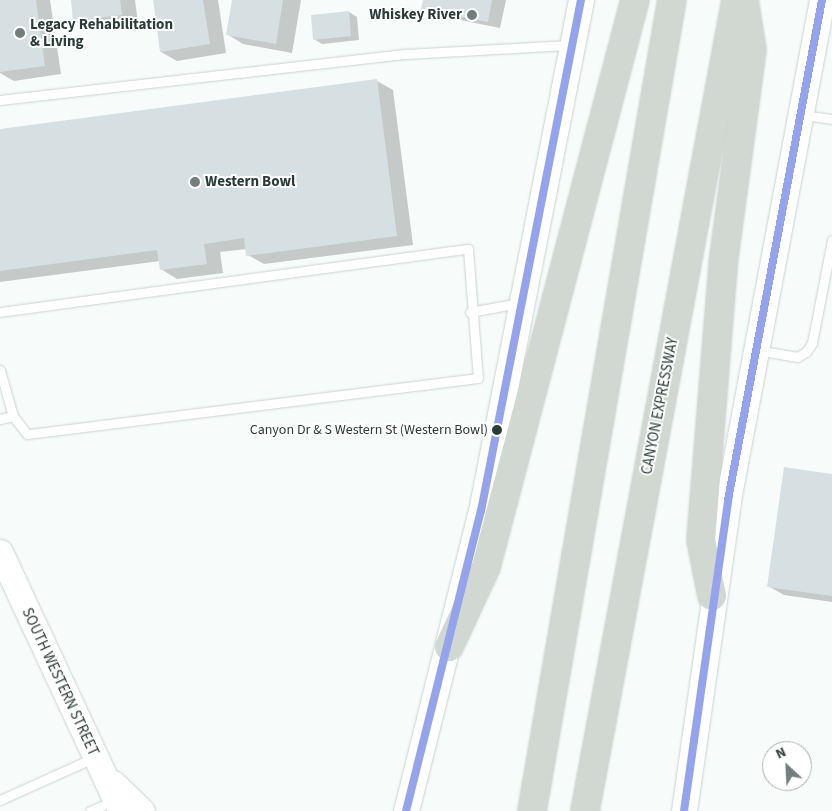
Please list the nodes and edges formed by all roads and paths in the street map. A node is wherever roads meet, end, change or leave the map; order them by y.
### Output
1 (581, 0) edge
2 (636, 0) edge
3 (672, 0) edge
4 (736, 0) edge
5 (744, 0) edge
6 (822, 0) edge
7 (573, 46) junction
8 (0, 100) edge
9 (801, 114) junction
10 (832, 119) edge
11 (832, 240) edge
12 (520, 303) junction
13 (0, 312) edge
14 (470, 312) junction
15 (756, 350) junction
16 (1, 373) edge
17 (13, 416) junction
18 (0, 419) edge
19 (0, 552) edge
20 (712, 596) junction
21 (449, 647) junction
22 (99, 765) junction
23 (0, 800) edge
24 (409, 801) edge
25 (118, 805) edge
26 (90, 811) edge
27 (142, 811) edge
28 (396, 811) edge
29 (532, 811) edge
30 (585, 811) edge
31 (684, 811) edge

1 - 7 main road
2 - 21 highway
3 - 29 highway
4 - 30 highway, CANYON EXPRESSWAY
5 - 20 highway
6 - 9 main road
7 - 8 lane
7 - 12 main road
9 - 10 lane
9 - 15 main road
11 - 15 lane
12 - 14 lane
12 - 21 main road
13 - 14 lane
14 - 17 lane
15 - 20 main road
16 - 17 lane
17 - 18 lane
19 - 22 main road, SOUTH WESTERN STREET
20 - 31 main road
21 - 24 main road
22 - 23 lane
22 - 25 main road, SOUTH WESTERN STREET
22 - 27 main road
24 - 28 main road
25 - 26 lane

